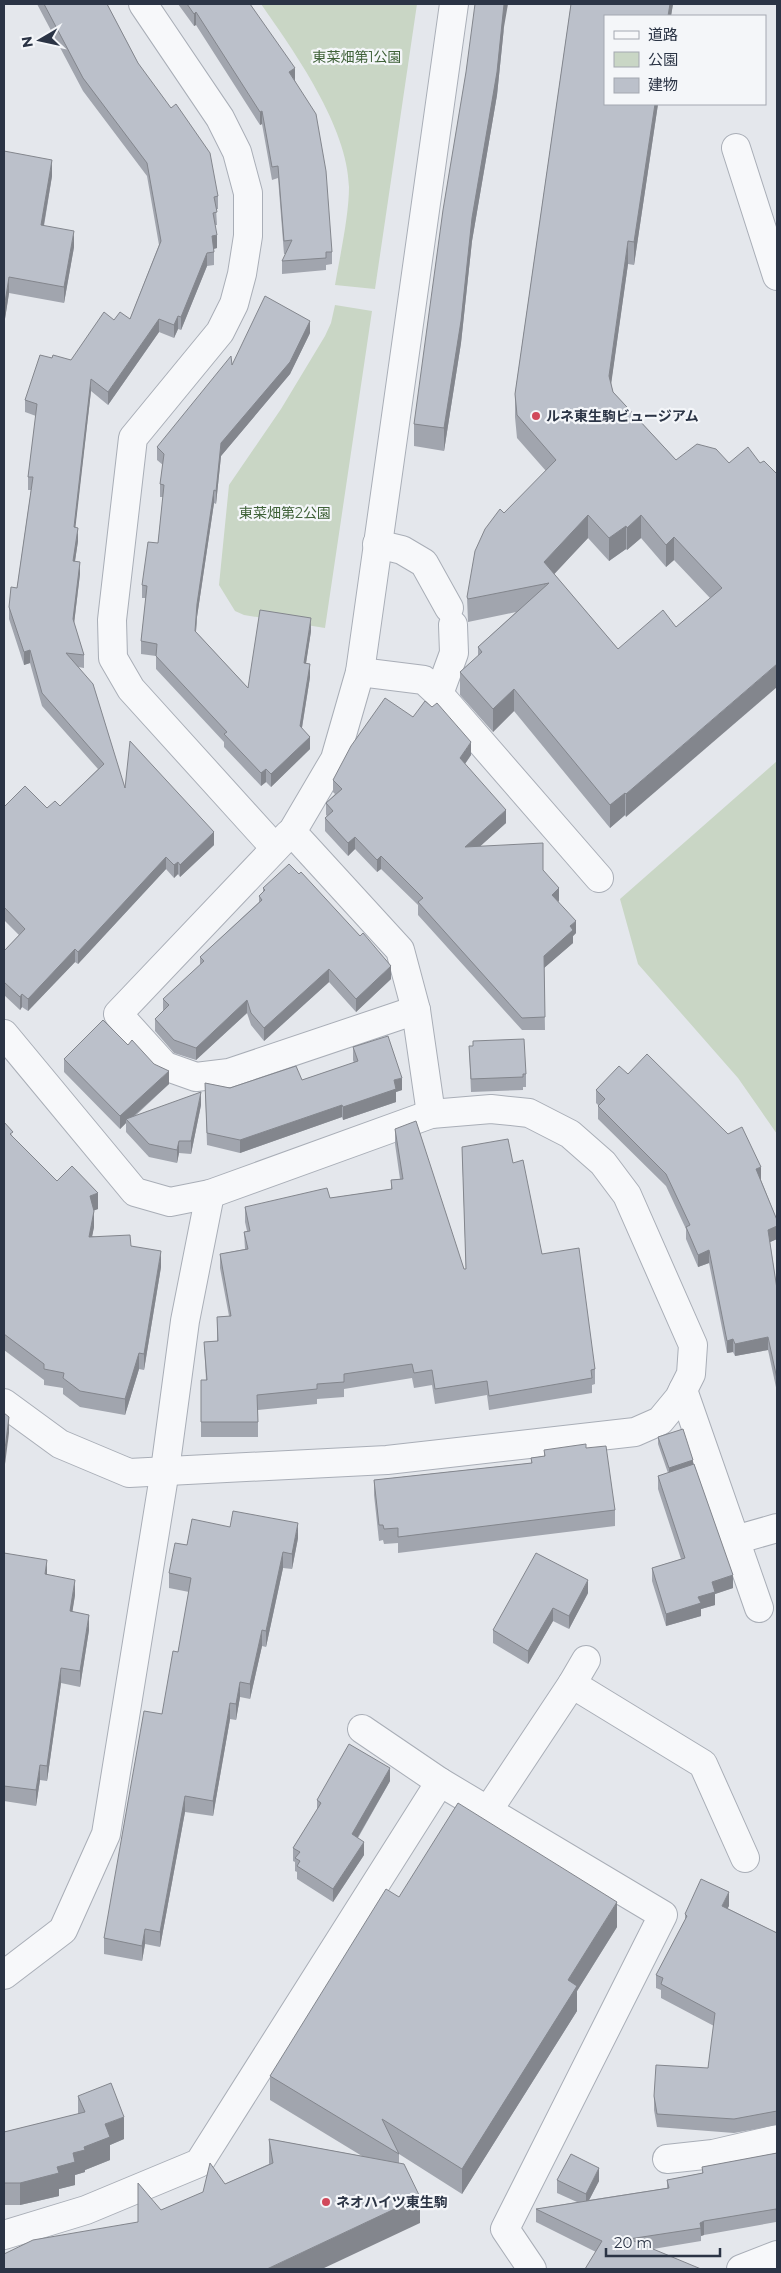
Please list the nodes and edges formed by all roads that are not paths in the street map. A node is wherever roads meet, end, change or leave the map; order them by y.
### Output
1 (144, 4) edge
2 (454, 4) edge
3 (736, 148) dead end
4 (777, 276) edge
5 (377, 544) junction
6 (360, 672) junction
7 (439, 694) junction
8 (284, 840) junction
9 (599, 878) dead end
10 (416, 1010) junction
11 (4, 1034) edge
12 (432, 1114) junction
13 (210, 1194) junction
14 (683, 1390) junction
15 (4, 1403) edge
16 (165, 1470) junction
17 (777, 1528) edge
18 (735, 1540) junction
19 (759, 1608) dead end
20 (586, 1660) dead end
21 (572, 1684) junction
22 (362, 1729) dead end
23 (440, 1782) junction
24 (489, 1809) junction
25 (745, 1858) dead end
26 (4, 1976) edge
27 (777, 2139) edge
28 (667, 2160) dead end
29 (4, 2235) edge
30 (777, 2255) edge
31 (532, 2269) edge
32 (741, 2269) edge

1 - 8 street
2 - 5 street
3 - 4 street
5 - 6 street
5 - 7 street
6 - 7 street
6 - 8 street
7 - 9 street
8 - 10 street
8 - 10 street
10 - 12 street
11 - 13 street
12 - 13 street
12 - 14 street
13 - 16 street
14 - 16 street
14 - 18 street
15 - 16 street
16 - 26 street
17 - 18 street
18 - 19 street
20 - 21 street
21 - 24 street
21 - 25 street
22 - 23 street
23 - 24 street
23 - 29 street
24 - 31 street
27 - 28 street
30 - 32 street

